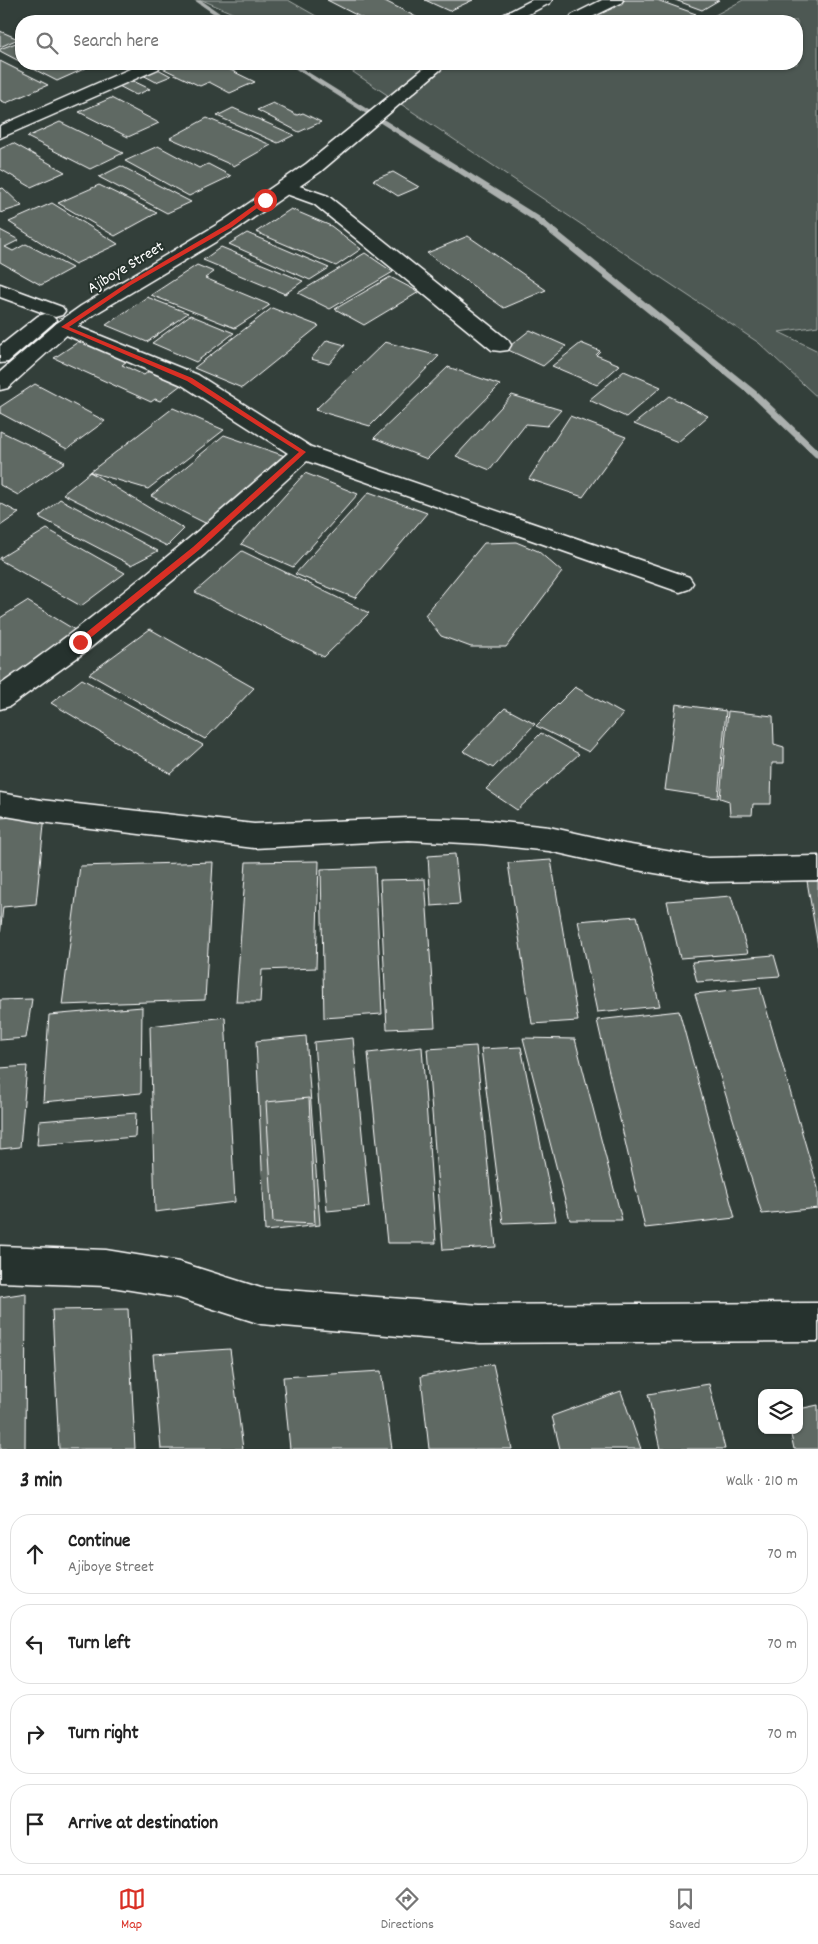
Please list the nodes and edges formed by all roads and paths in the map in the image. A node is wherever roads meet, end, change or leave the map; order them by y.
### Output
1 (544, 0) edge
2 (614, 0) edge
3 (515, 15) edge
4 (584, 15) edge
5 (141, 70) edge
6 (432, 70) edge
7 (0, 133) edge
8 (290, 184) junction
9 (0, 290) edge
10 (60, 319) junction
11 (500, 345) dead end
12 (0, 357) edge
13 (0, 383) edge
14 (303, 452) junction
15 (680, 583) dead end
16 (0, 699) edge
17 (0, 804) edge
18 (818, 868) edge
19 (0, 1264) edge
20 (818, 1322) edge

1 - 3 street
2 - 4 street
5 - 7 street
6 - 8 street, Ajiboye Street
8 - 10 street, Ajiboye Street
8 - 11 street
9 - 10 street
10 - 12 street, Ajiboye Street
10 - 13 street, Ajiboye Street
10 - 14 street
14 - 15 street
14 - 16 street
17 - 18 street
19 - 20 street

